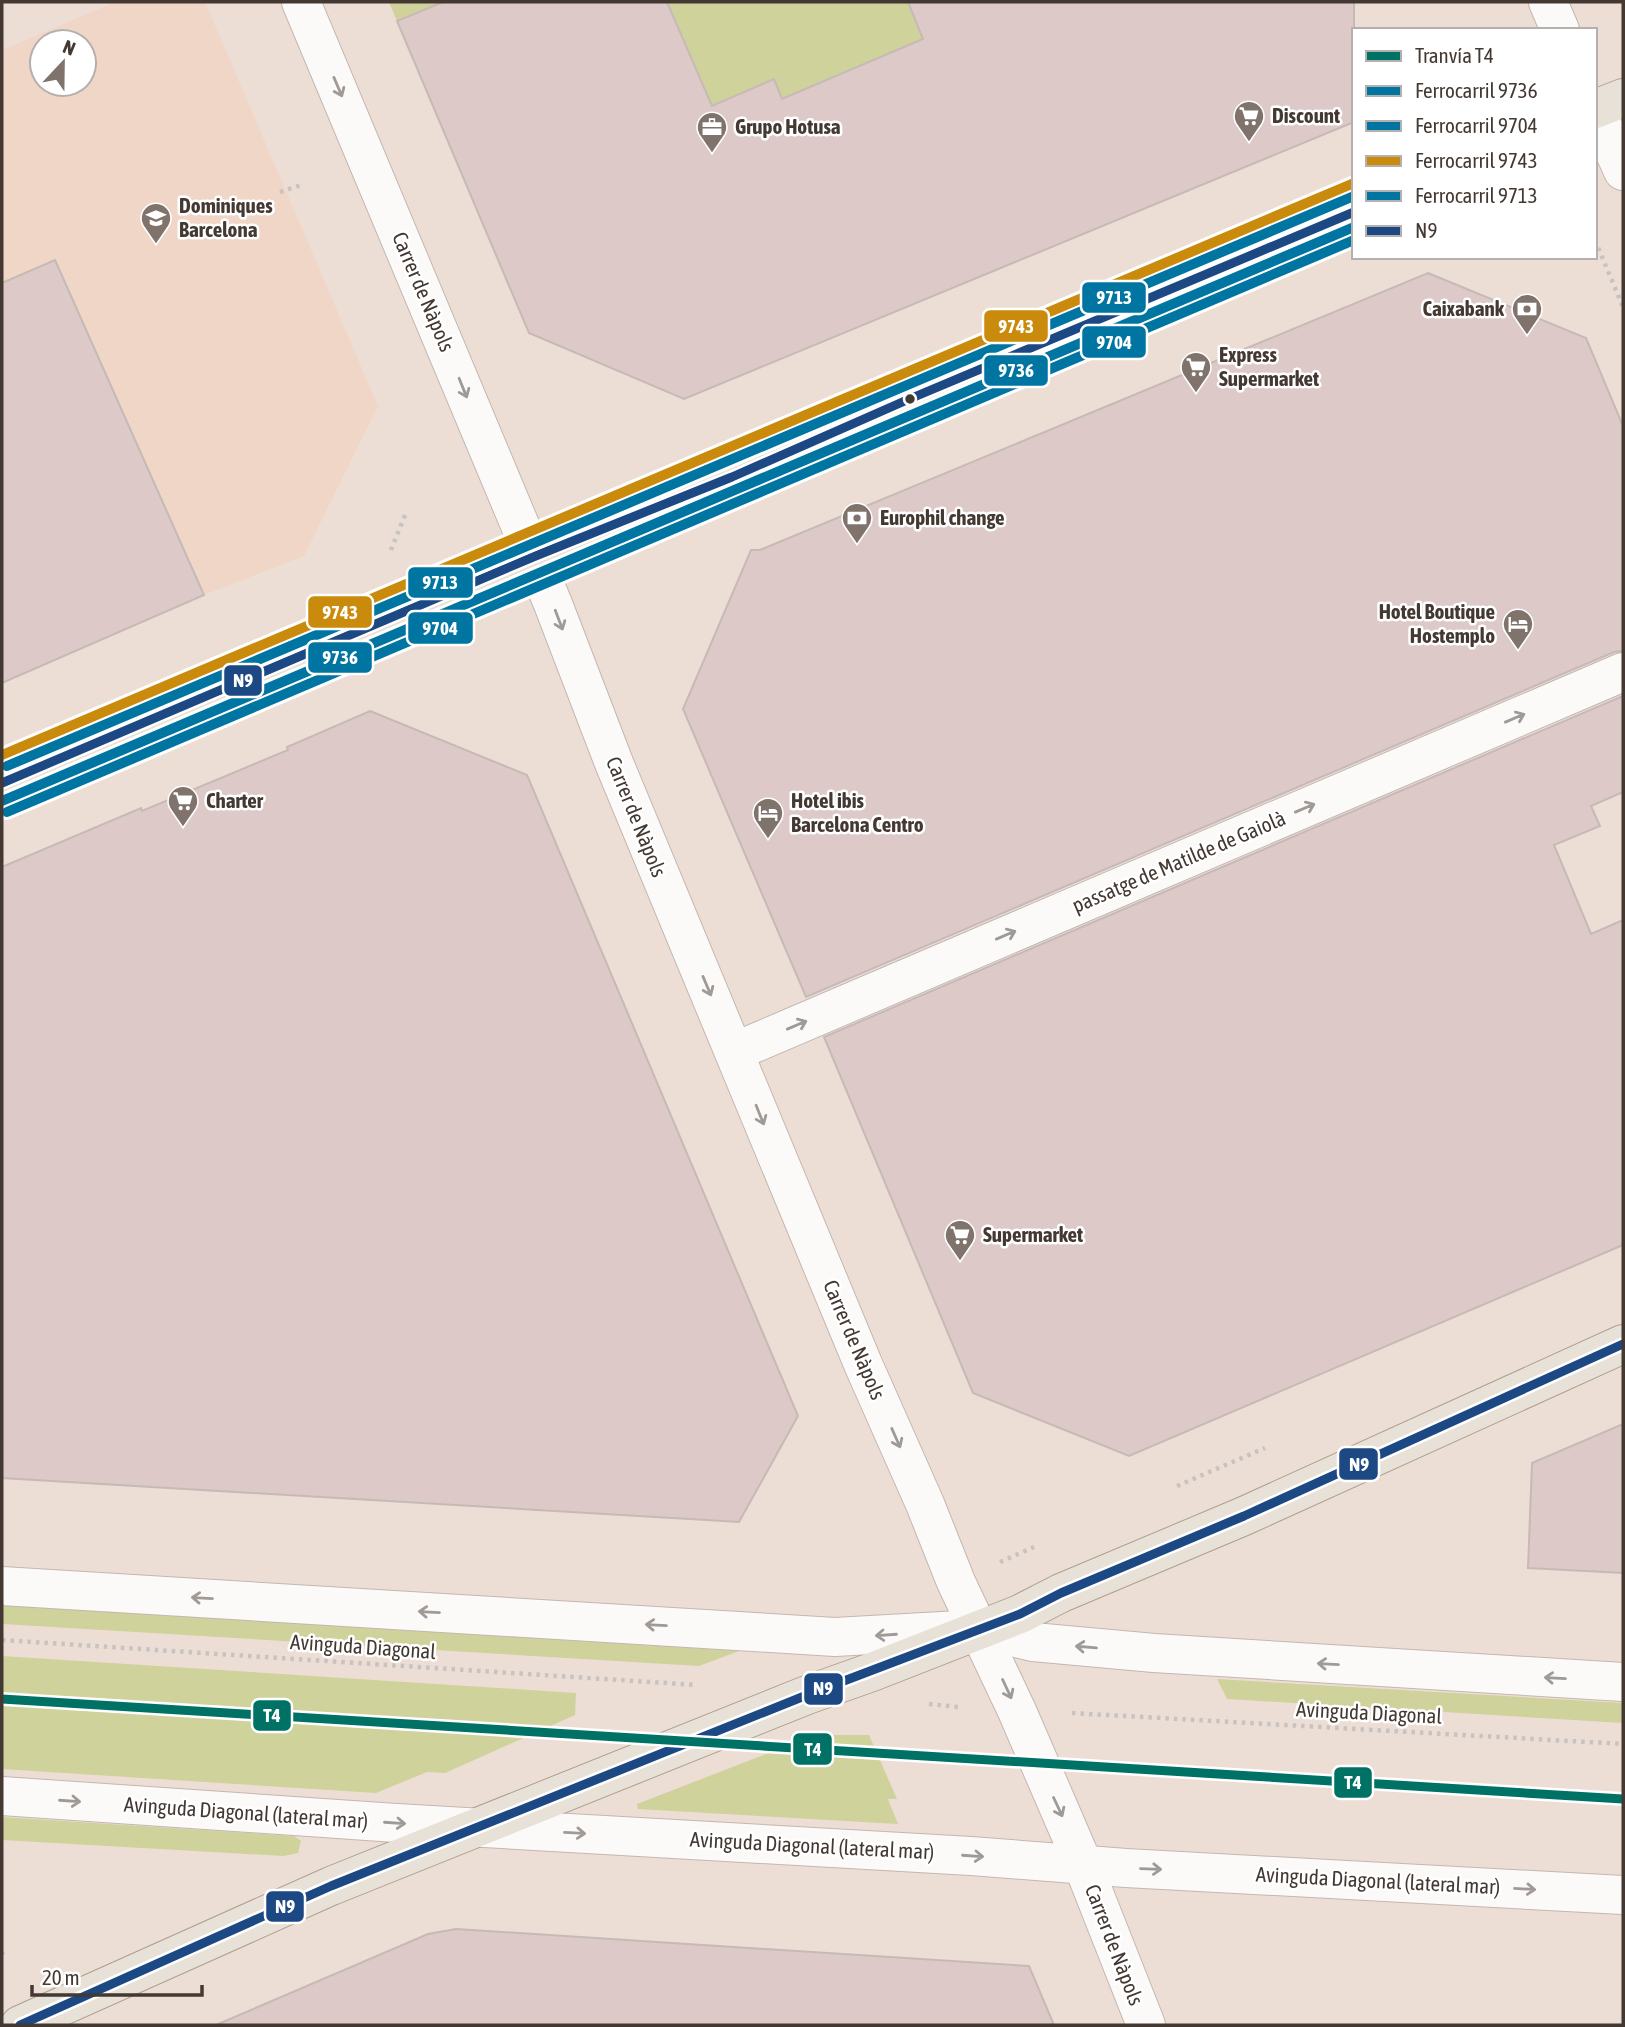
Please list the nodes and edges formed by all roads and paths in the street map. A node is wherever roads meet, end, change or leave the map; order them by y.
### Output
1 (301, 2) edge
2 (1548, 2) edge
3 (1559, 28) edge
4 (1623, 98) edge
5 (1597, 107) edge
6 (1597, 112) edge
7 (1623, 171) edge
8 (304, 184) dead end
9 (279, 192) dead end
10 (1352, 213) edge
11 (1597, 245) edge
12 (1623, 307) edge
13 (405, 515) dead end
14 (391, 550) dead end
15 (533, 557) junction
16 (1623, 672) edge
17 (2, 783) edge
18 (734, 1052) junction
19 (1623, 1344) edge
20 (2, 1586) edge
21 (978, 1629) junction
22 (2, 1640) edge
23 (1623, 1682) edge
24 (700, 1685) dead end
25 (1112, 1716) dead end
26 (1623, 1744) edge
27 (2, 1796) edge
28 (482, 1827) junction
29 (1083, 1864) junction
30 (1623, 1895) edge
31 (20, 2025) edge
32 (1146, 2025) edge

1 -> 15 street, Carrer de Nàpols
2 - 3 street
4 - 5 main road
6 - 7 street
8 - 9 path
10 - 15 main road
11 - 12 path
13 - 14 path
15 - 17 main road
15 -> 18 street, Carrer de Nàpols
18 -> 16 street, passatge de Matilde de Gaiolà
18 -> 21 street, Carrer de Nàpols
19 - 21 main road
21 -> 20 street
23 -> 21 street
21 - 28 main road
21 -> 29 street, Carrer de Nàpols
22 - 24 path, Avinguda Diagonal
25 - 26 path, Avinguda Diagonal
27 -> 28 street, Avinguda Diagonal (lateral mar)
28 -> 29 street, Avinguda Diagonal (lateral mar)
28 - 31 main road
29 -> 30 street, Avinguda Diagonal (lateral mar)
29 - 32 street, Carrer de Nàpols

